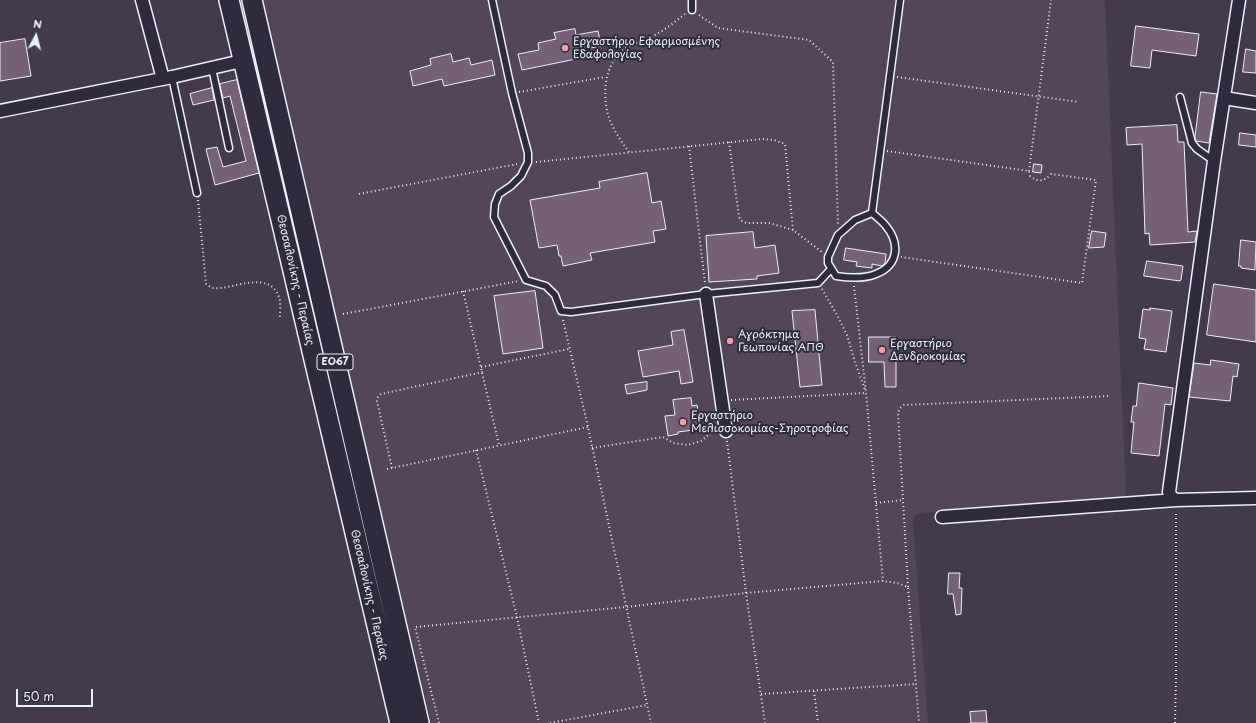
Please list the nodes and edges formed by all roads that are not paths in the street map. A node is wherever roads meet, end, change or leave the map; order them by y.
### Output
1 (142, 0) edge
2 (229, 0) edge
3 (252, 0) edge
4 (492, 0) edge
5 (692, 0) edge
6 (900, 0) edge
7 (1239, 0) edge
8 (692, 10) road end
9 (233, 63) dead end
10 (212, 68) junction
11 (168, 78) junction
12 (1180, 97) dead end
13 (1224, 98) junction
14 (1256, 103) edge
15 (0, 111) edge
16 (230, 148) dead end
17 (1214, 161) junction
18 (197, 193) road end
19 (872, 213) junction
20 (831, 269) junction
21 (706, 294) junction
22 (726, 431) road end
23 (1256, 498) edge
24 (1176, 500) junction
25 (942, 517) dead end
26 (400, 723) edge
27 (419, 723) edge

1 - 11 street
2 - 26 main road, Θεσσαλονίκης - Περαίας / ΕΟ67
3 - 27 main road, Θεσσαλονίκης - Περαίας / ΕΟ67
4 - 21 lane
5 - 8 lane
6 - 19 lane
7 - 13 street
9 - 10 street
10 - 11 street
10 - 16 lane
11 - 15 street
11 - 18 lane
12 - 17 lane
13 - 14 street
13 - 17 street
17 - 24 street
19 - 20 lane
19 - 20 lane
20 - 21 lane
21 - 22 street
23 - 24 street
24 - 25 street

